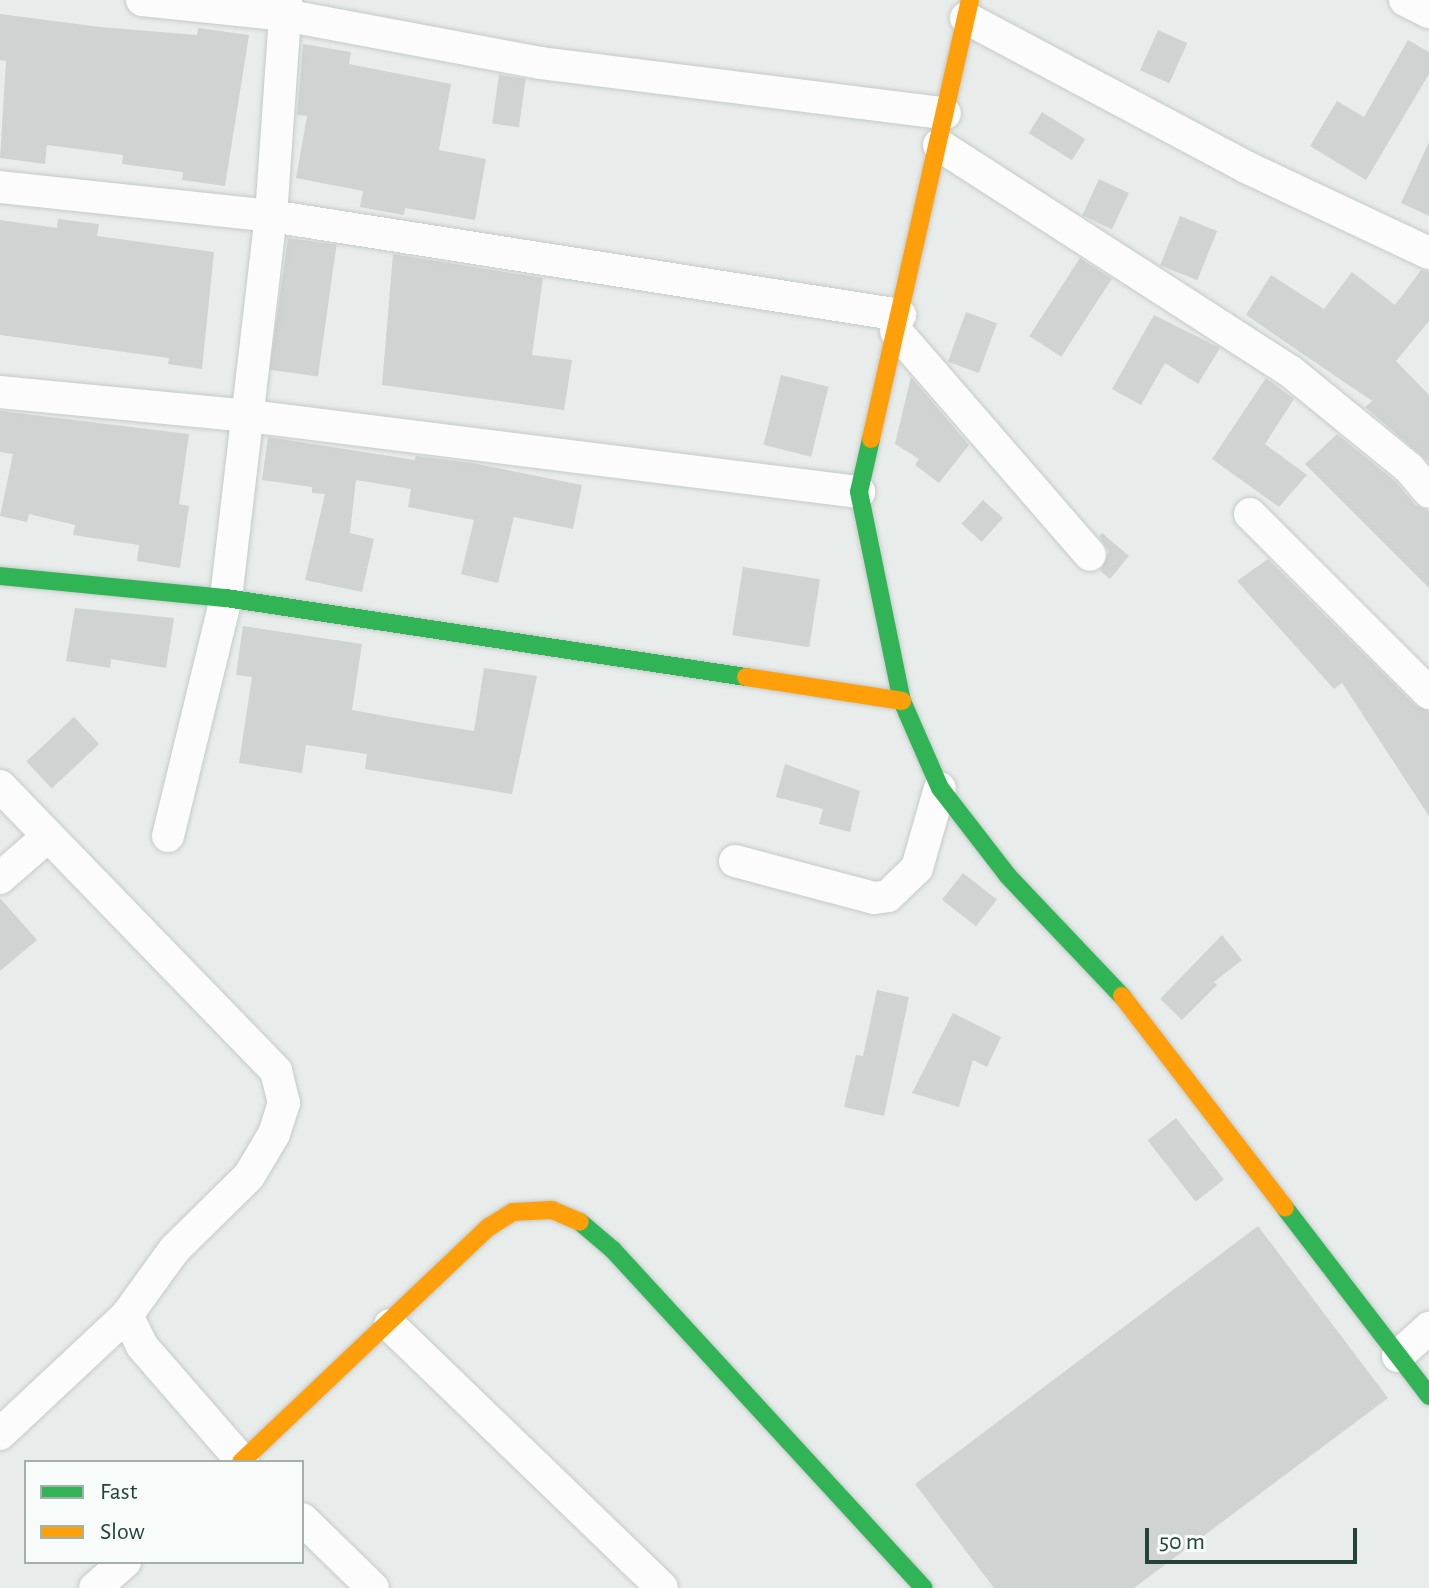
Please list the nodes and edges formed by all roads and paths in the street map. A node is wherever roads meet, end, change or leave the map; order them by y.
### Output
1 (142, 0) edge
2 (1405, 0) edge
3 (285, 8) edge
4 (968, 9) edge
5 (1429, 12) edge
6 (945, 113) junction
7 (939, 145) junction
8 (0, 187) edge
9 (271, 216) junction
10 (1429, 253) edge
11 (898, 323) junction
12 (0, 392) edge
13 (249, 416) junction
14 (859, 492) junction
15 (1429, 492) edge
16 (1250, 514) dead end
17 (1090, 555) dead end
18 (0, 576) edge
19 (226, 598) junction
20 (1429, 693) edge
21 (902, 701) junction
22 (0, 786) edge
23 (940, 788) junction
24 (168, 836) dead end
25 (46, 838) junction
26 (735, 861) dead end
27 (0, 878) edge
28 (127, 1315) junction
29 (390, 1325) junction
30 (1429, 1328) edge
31 (1398, 1356) junction
32 (1429, 1396) edge
33 (0, 1434) edge
34 (240, 1460) edge
35 (244, 1460) edge
36 (304, 1521) edge
37 (123, 1564) edge
38 (649, 1584) edge
39 (95, 1588) edge
40 (373, 1588) edge
41 (924, 1588) edge

1 - 3 street
2 - 5 street
3 - 6 street
3 - 9 street
4 - 6 street
4 - 10 street
6 - 7 street
7 - 11 street
7 - 15 street
8 - 9 street
9 - 11 street
9 - 13 street
11 - 14 street
11 - 17 street
12 - 13 street
13 - 14 street
13 - 19 street
14 - 21 street
16 - 20 street
18 - 19 street
19 - 21 street
19 - 24 street
21 - 23 street
22 - 25 street
23 - 26 street
23 - 31 street
25 - 27 street
25 - 28 street
28 - 33 street
28 - 34 street
29 - 35 street
29 - 38 street
29 - 41 street
30 - 31 street
31 - 32 street
36 - 40 street
37 - 39 street

